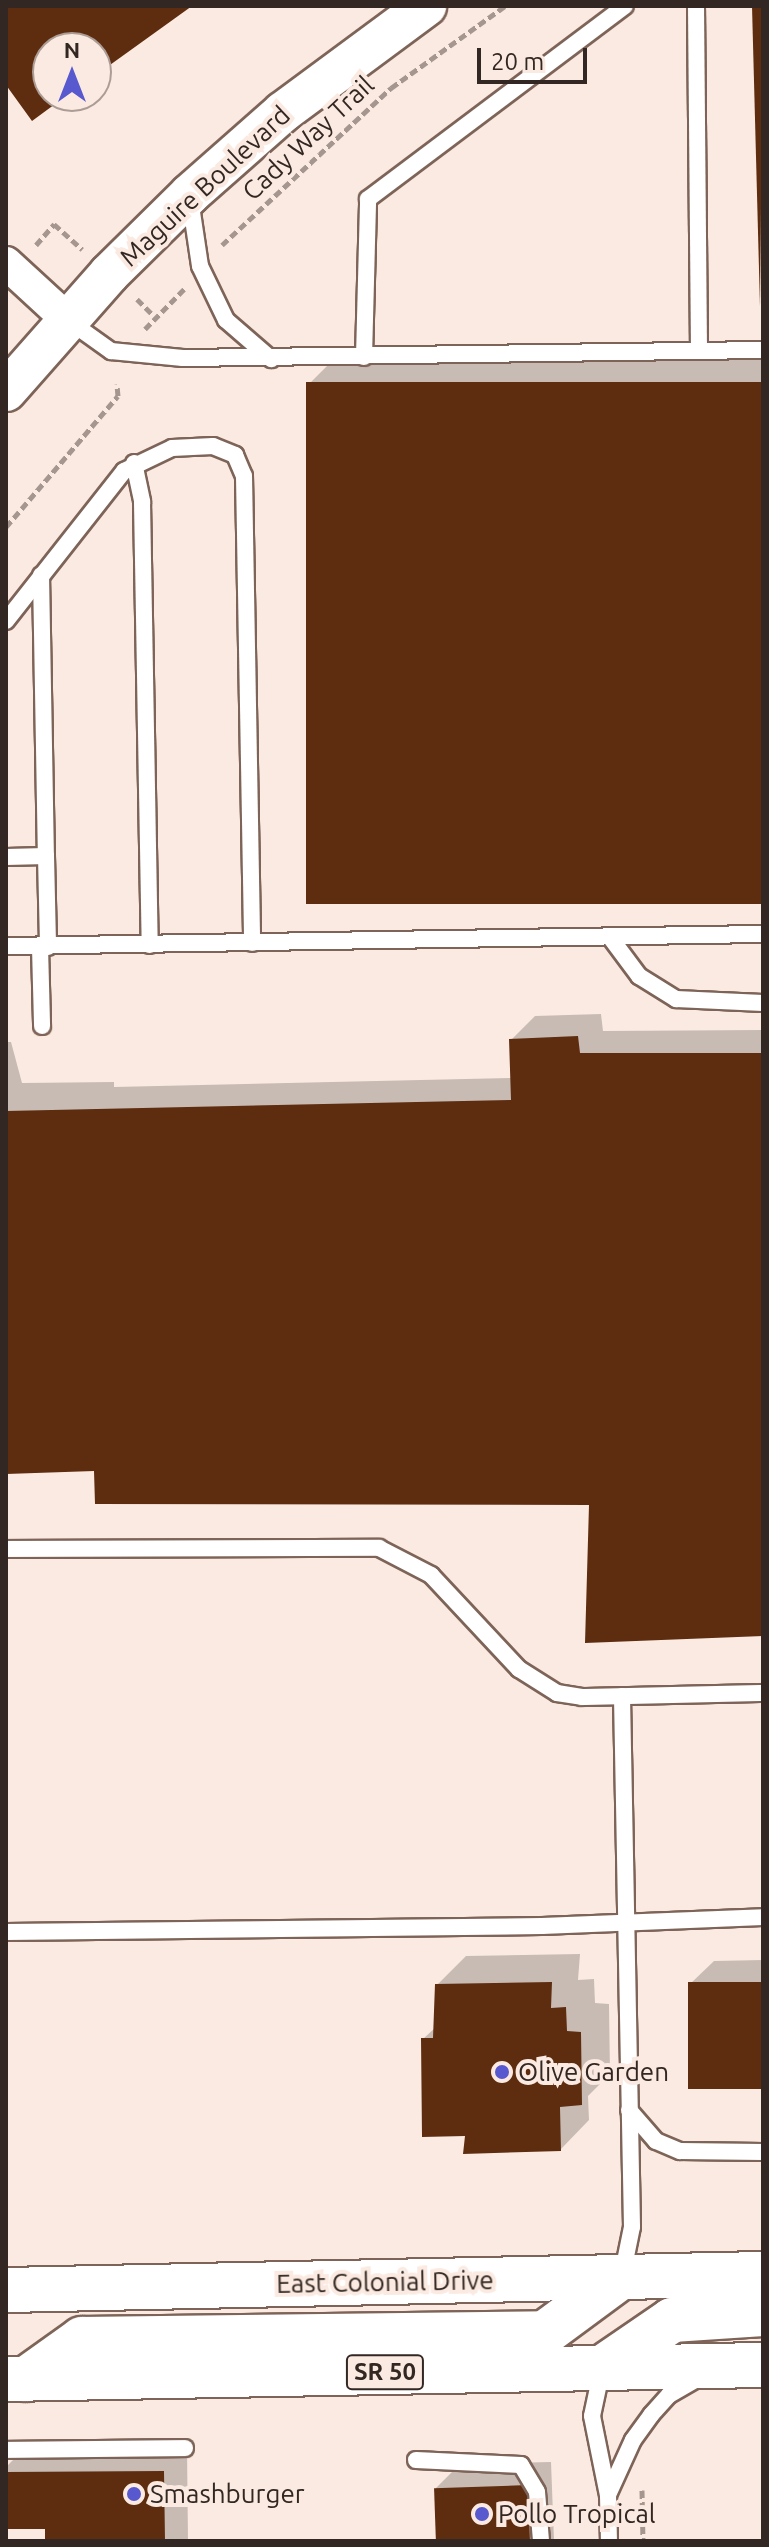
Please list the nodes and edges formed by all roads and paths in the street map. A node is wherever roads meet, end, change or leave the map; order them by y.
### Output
1 (426, 6) edge
2 (505, 6) edge
3 (625, 6) edge
4 (696, 6) edge
5 (190, 194) junction
6 (76, 244) dead end
7 (18, 257) edge
8 (200, 266) junction
9 (142, 304) dead end
10 (153, 315) junction
11 (68, 320) junction
12 (145, 329) dead end
13 (763, 350) edge
14 (699, 351) junction
15 (364, 357) junction
16 (271, 359) junction
17 (117, 384) dead end
18 (6, 391) edge
19 (134, 463) junction
20 (6, 527) edge
21 (41, 575) junction
22 (6, 621) edge
23 (46, 856) junction
24 (6, 857) edge
25 (763, 934) edge
26 (610, 937) junction
27 (252, 943) junction
28 (150, 945) junction
29 (6, 946) edge
30 (44, 947) junction
31 (763, 1003) edge
32 (42, 1026) dead end
33 (6, 1549) edge
34 (763, 1693) edge
35 (622, 1696) junction
36 (763, 1917) edge
37 (625, 1919) junction
38 (6, 1932) edge
39 (629, 2110) junction
40 (763, 2152) edge
41 (763, 2274) edge
42 (621, 2277) junction
43 (6, 2290) edge
44 (763, 2314) edge
45 (742, 2365) edge
46 (602, 2368) junction
47 (16, 2379) edge
48 (185, 2448) dead end
49 (6, 2450) edge
50 (416, 2460) dead end
51 (642, 2482) dead end
52 (608, 2495) junction
53 (541, 2541) edge
54 (609, 2541) edge
55 (643, 2541) edge

1 - 5 street, Maguire Boulevard
2 - 8 path, Cady Way Trail
3 - 15 lane
4 - 14 lane
5 - 8 lane
5 - 11 street, Maguire Boulevard
6 - 7 path
7 - 11 street
8 - 10 path, Cady Way Trail
8 - 16 lane
9 - 10 path
10 - 12 path, Cady Way Trail
11 - 16 lane
11 - 18 street, Maguire Boulevard
13 - 14 lane
14 - 15 lane
15 - 16 lane
17 - 20 path
19 - 21 lane
19 - 27 lane
19 - 28 lane
21 - 22 lane
21 - 23 lane
23 - 24 lane
23 - 30 lane
25 - 26 lane
26 - 27 lane
26 - 31 lane
27 - 28 lane
28 - 30 lane
29 - 30 lane
30 - 32 lane
33 - 35 lane
34 - 35 lane
35 - 37 lane
36 - 37 lane
37 - 38 lane
37 - 39 lane
39 - 40 lane
39 - 42 lane
41 - 42 highway, East Colonial Drive
42 - 43 highway, East Colonial Drive
42 - 47 highway
44 - 46 highway
45 - 46 highway, SR 50
45 - 52 lane
46 - 47 highway, SR 50
46 - 52 lane
48 - 49 lane
50 - 53 lane
51 - 55 path
52 - 54 lane

